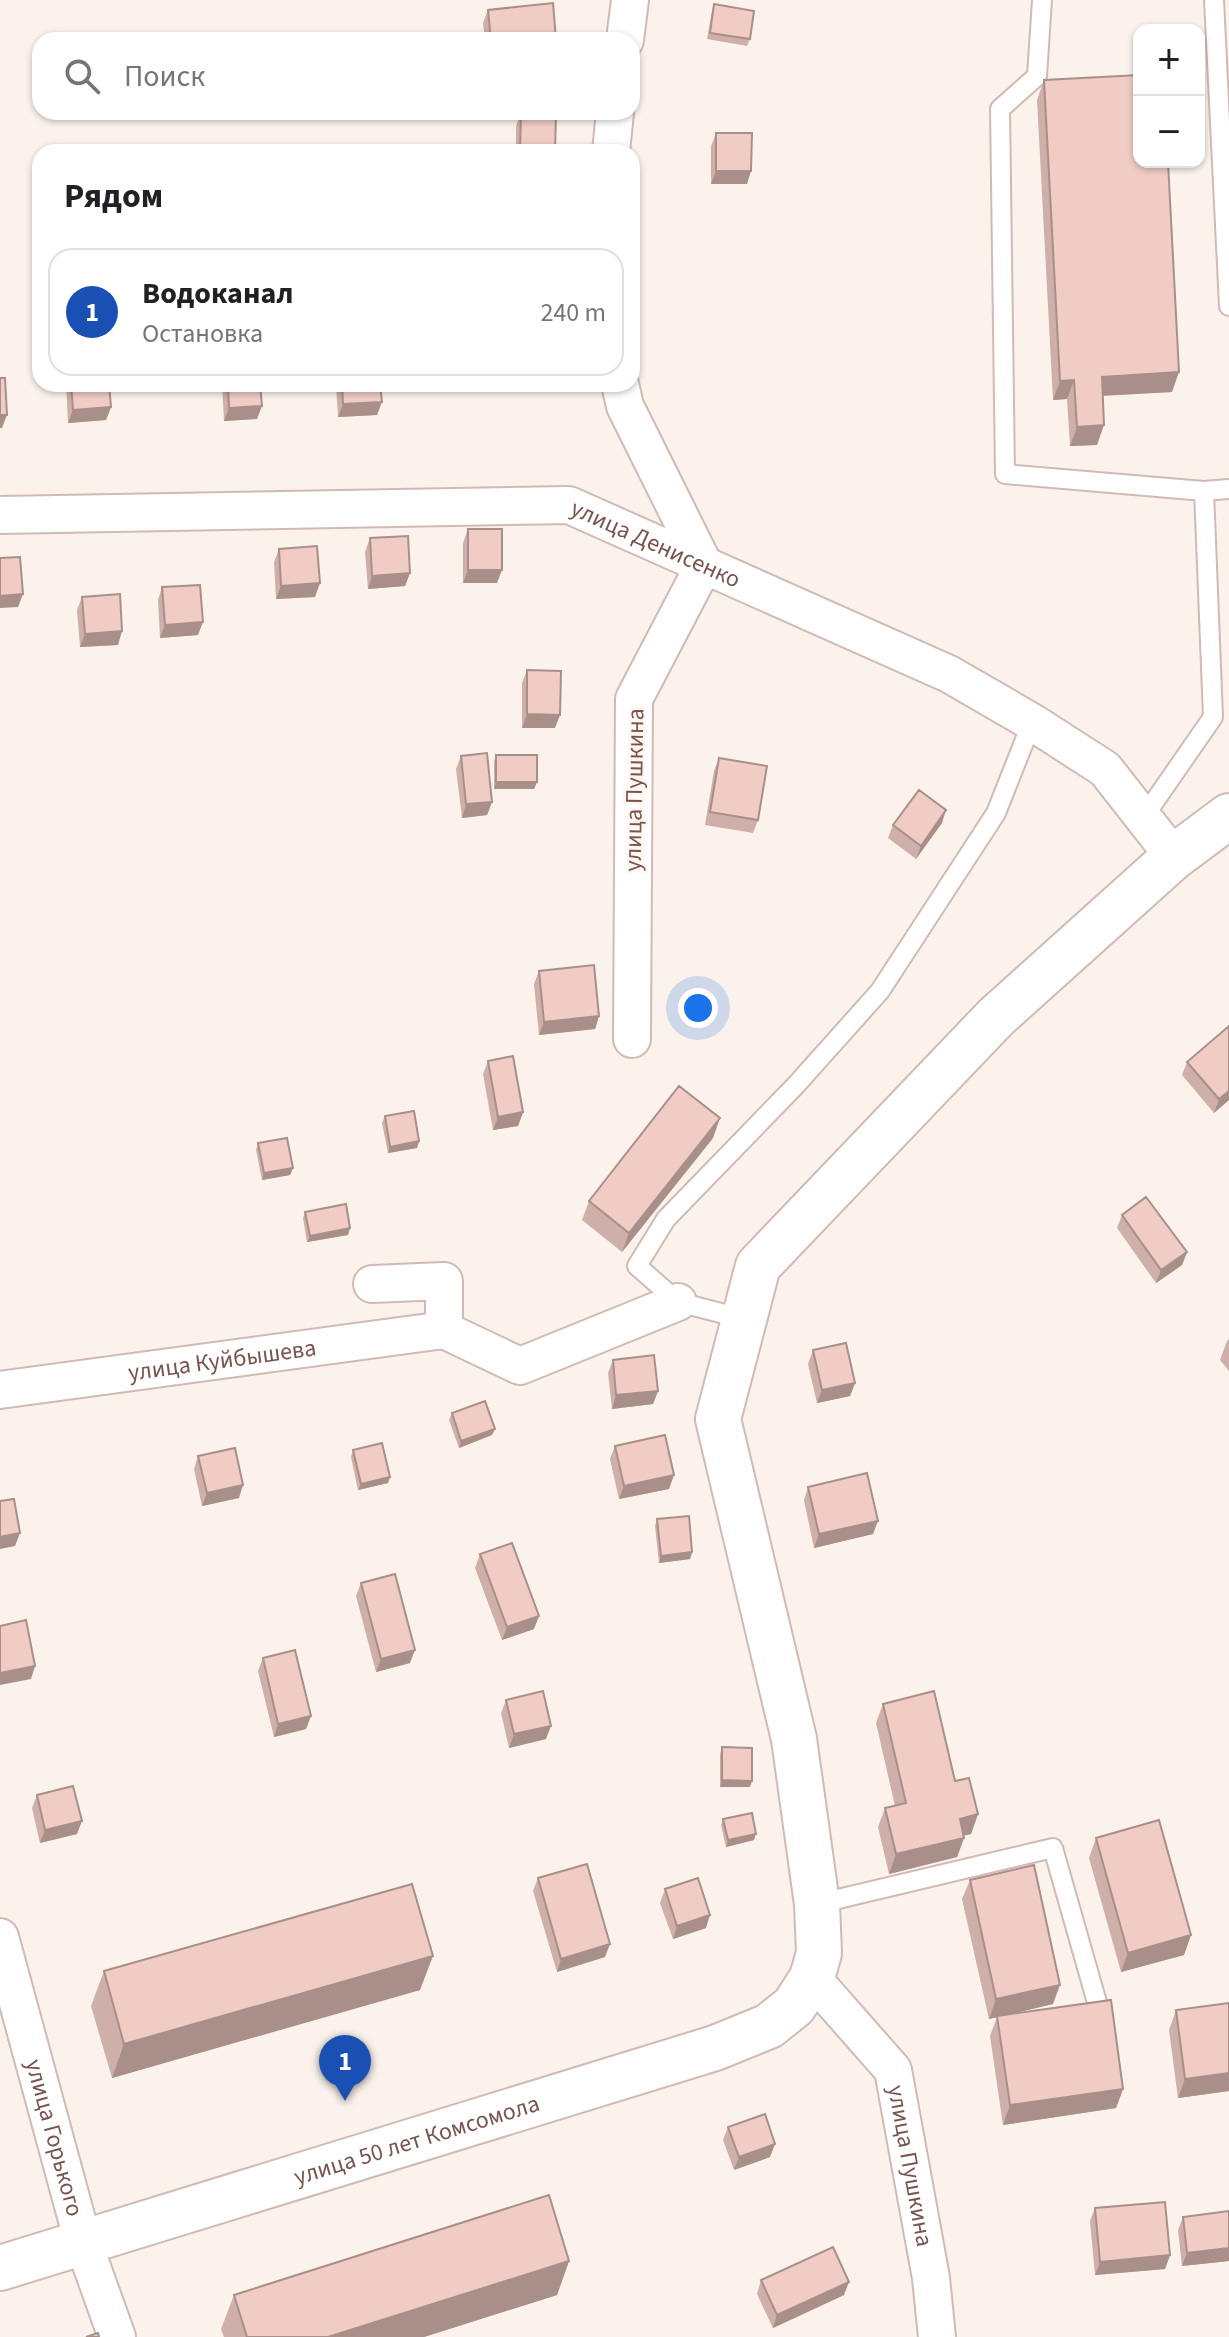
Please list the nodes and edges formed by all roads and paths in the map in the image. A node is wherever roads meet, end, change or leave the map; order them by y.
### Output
1 (630, 0) edge
2 (1042, 0) edge
3 (1214, 0) edge
4 (626, 32) edge
5 (614, 120) edge
6 (612, 144) edge
7 (1229, 306) edge
8 (622, 392) edge
9 (1229, 489) edge
10 (1204, 491) junction
11 (0, 515) edge
12 (704, 565) junction
13 (1032, 722) junction
14 (1229, 816) edge
15 (1143, 818) junction
16 (1174, 857) junction
17 (632, 1039) dead end
18 (372, 1284) dead end
19 (678, 1302) junction
20 (744, 1319) junction
21 (444, 1330) junction
22 (0, 1390) edge
23 (817, 1904) junction
24 (0, 1937) edge
25 (812, 1978) junction
26 (1098, 2006) edge
27 (83, 2242) junction
28 (0, 2268) edge
29 (117, 2337) edge
30 (937, 2337) edge

1 - 4 street
2 - 10 lane
3 - 7 lane
5 - 6 street
8 - 12 street
9 - 10 lane
10 - 15 lane
11 - 12 street, улица Денисенко
12 - 13 street, улица Денисенко
12 - 17 street, улица Пушкина
13 - 15 street, улица Денисенко
13 - 19 lane
14 - 16 street
15 - 16 street, улица Денисенко
16 - 20 street
18 - 21 street
19 - 20 lane
19 - 21 street
20 - 23 street
21 - 22 street, улица Куйбышева
23 - 25 street
23 - 26 lane
24 - 27 street, улица Горького
25 - 27 street, улица 50 лет Комсомола
25 - 30 street, улица Пушкина
27 - 28 street, улица 50 лет Комсомола
27 - 29 street, улица Горького

